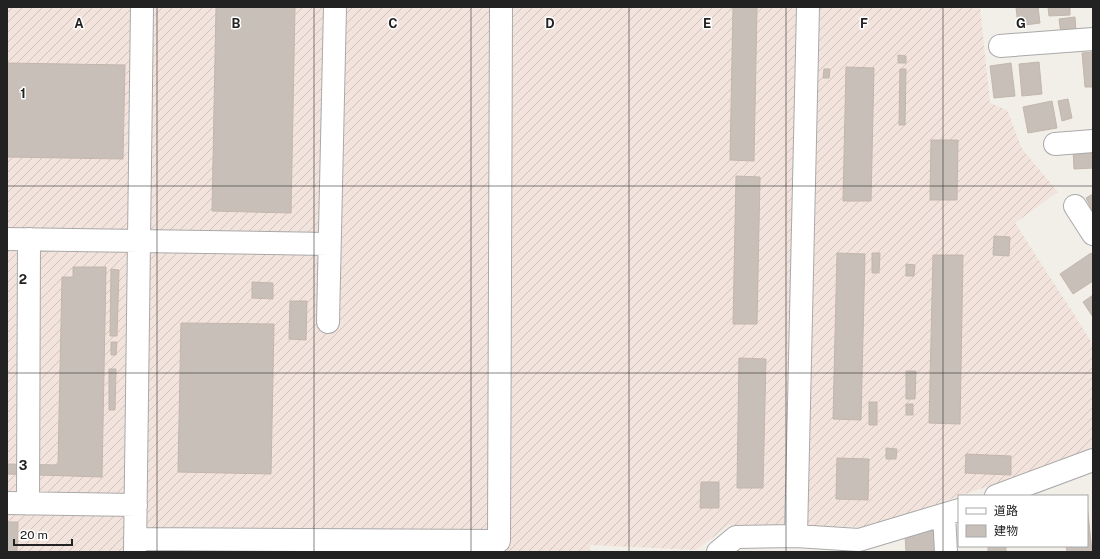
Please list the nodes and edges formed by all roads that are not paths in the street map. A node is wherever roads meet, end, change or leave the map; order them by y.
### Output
1 (142, 7) edge
2 (335, 7) edge
3 (501, 7) edge
4 (808, 7) edge
5 (1093, 39) edge
6 (1000, 46) dead end
7 (1093, 141) edge
8 (1055, 144) dead end
9 (1075, 206) dead end
10 (1093, 234) edge
11 (7, 239) edge
12 (29, 239) junction
13 (139, 240) junction
14 (329, 244) junction
15 (328, 322) dead end
16 (1093, 460) edge
17 (999, 495) edge
18 (17, 503) edge
19 (136, 505) junction
20 (952, 512) edge
21 (796, 536) junction
22 (135, 545) edge
23 (382, 546) edge
24 (718, 552) edge
25 (946, 552) edge

1 - 13 street
2 - 14 street
3 - 23 street
4 - 21 street
5 - 6 street
7 - 8 street
9 - 10 street
11 - 12 street
12 - 13 street
12 - 18 street
13 - 14 street
13 - 19 street
14 - 15 street
16 - 17 street
18 - 19 street
19 - 22 street
20 - 21 street
20 - 25 street
21 - 24 street
22 - 23 street

